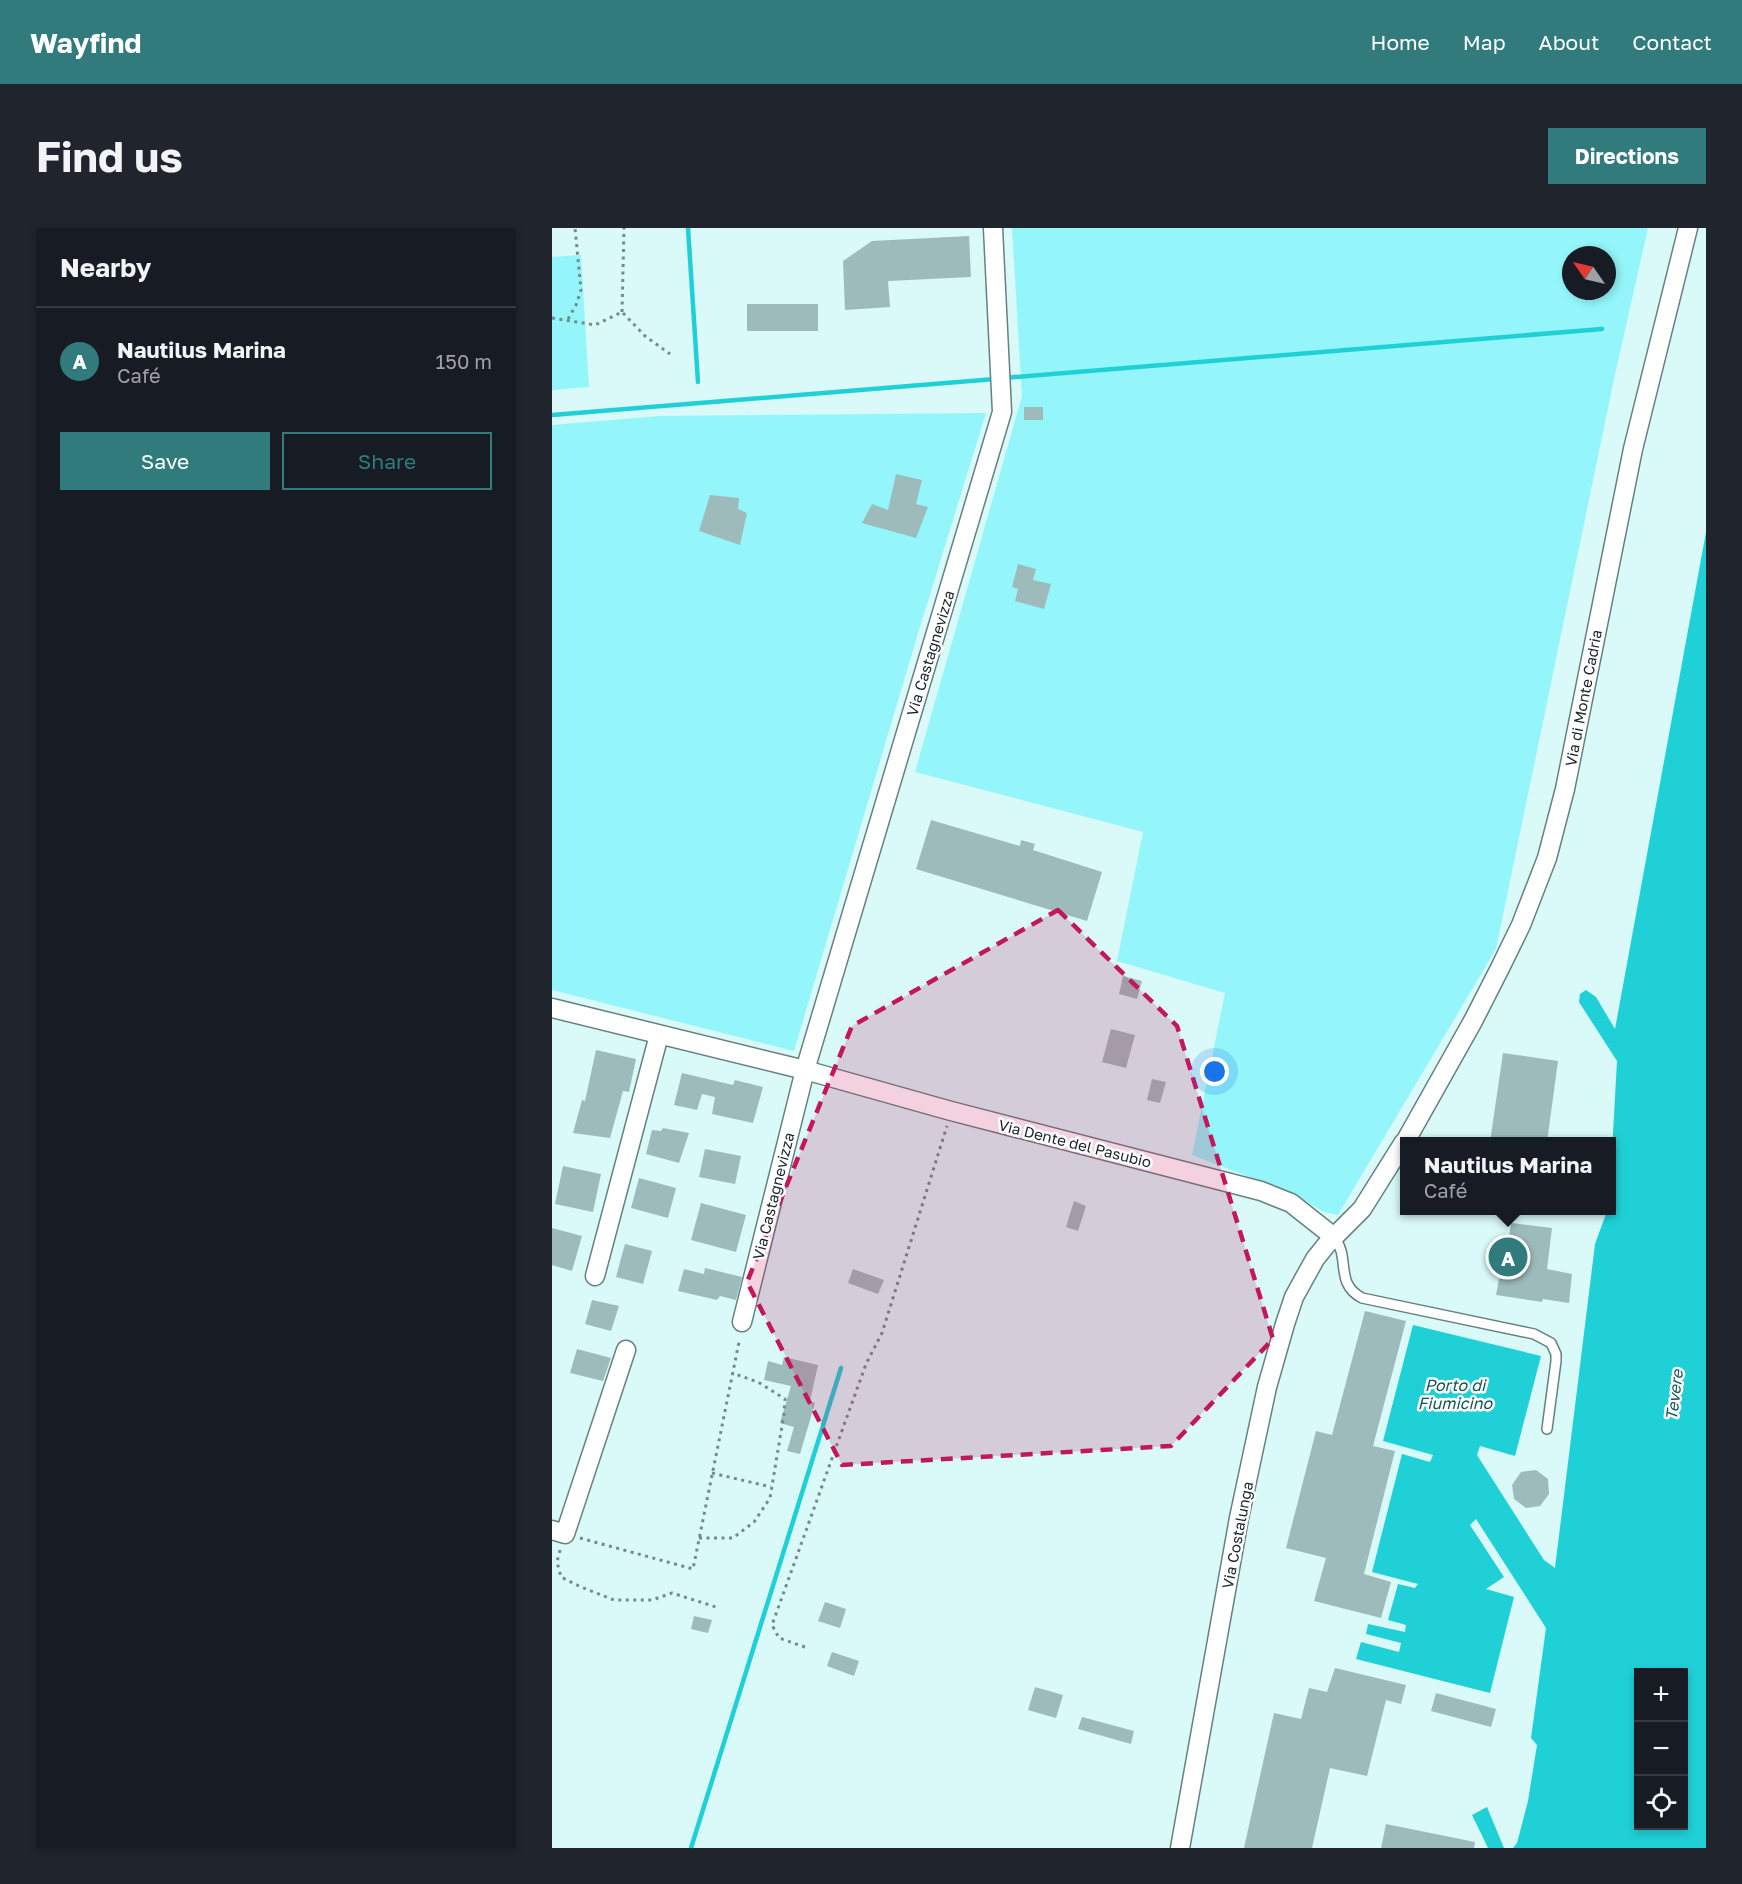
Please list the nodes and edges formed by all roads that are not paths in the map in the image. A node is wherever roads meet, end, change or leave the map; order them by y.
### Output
1 (993, 228) edge
2 (1688, 228) edge
3 (552, 1008) edge
4 (659, 1035) junction
5 (805, 1070) junction
6 (1408, 1137) edge
7 (1400, 1150) edge
8 (1334, 1237) junction
9 (595, 1276) dead end
10 (742, 1322) dead end
11 (626, 1350) dead end
12 (1547, 1429) dead end
13 (558, 1532) edge
14 (1180, 1848) edge

1 - 5 street, Via Castagnevizza
2 - 6 street, Via di Monte Cadria
3 - 4 street
4 - 5 street
4 - 9 street
5 - 8 street, Via Dente del Pasubio
5 - 10 street, Via Castagnevizza
7 - 8 street, Via di Monte Cadria
8 - 12 lane
8 - 14 street, Via Costalunga
11 - 13 street

